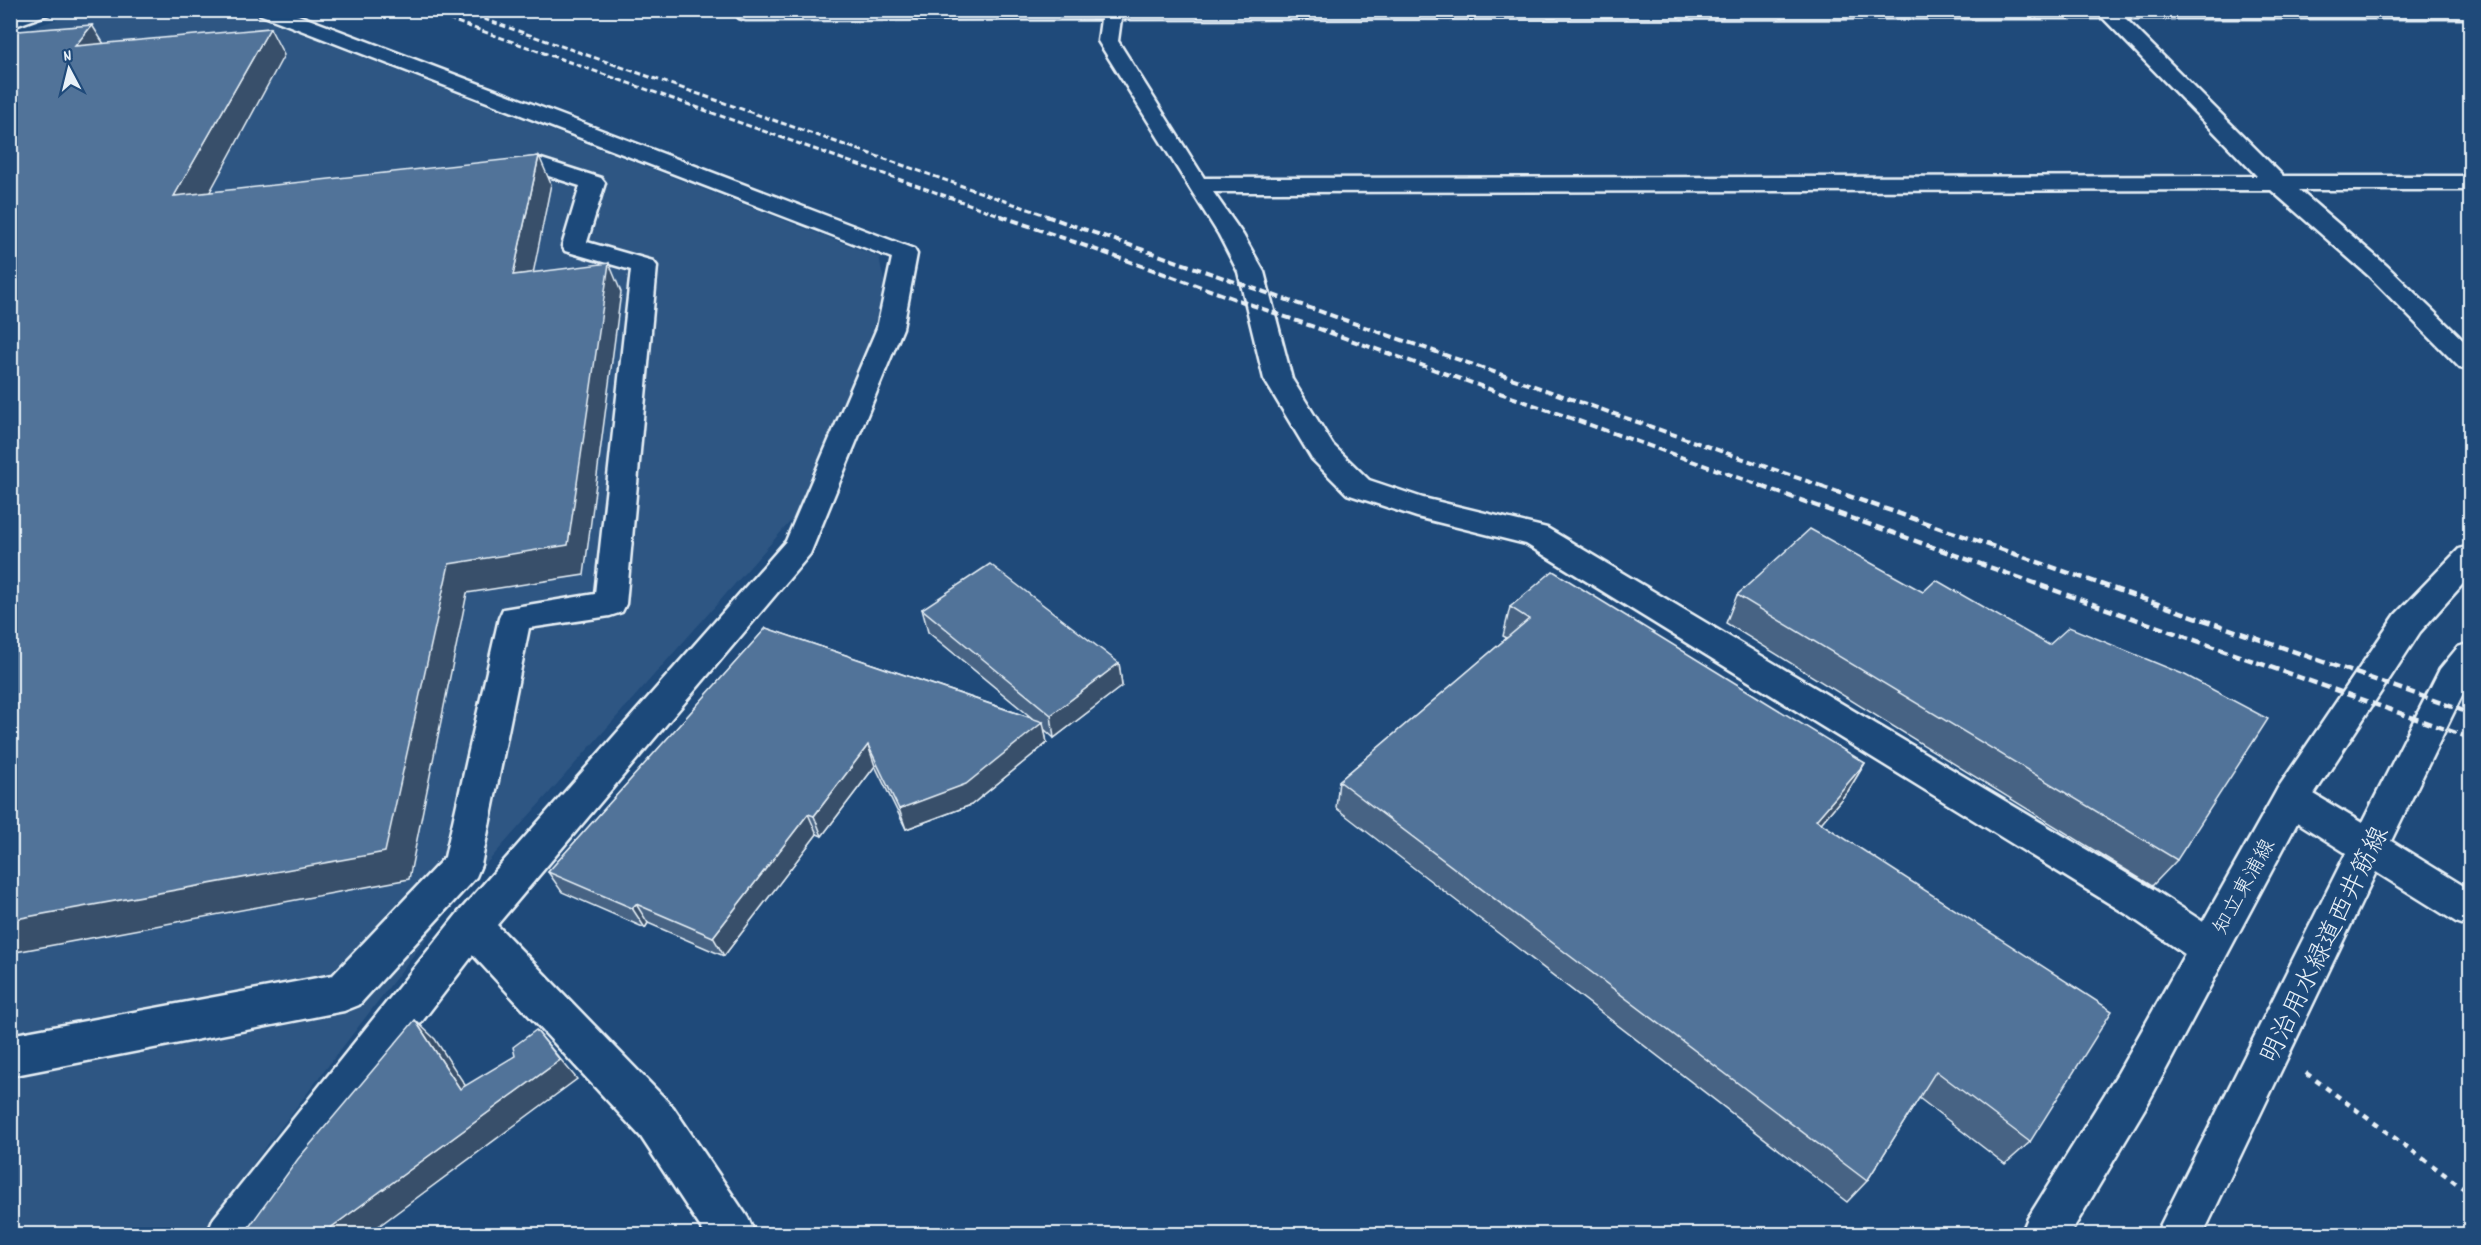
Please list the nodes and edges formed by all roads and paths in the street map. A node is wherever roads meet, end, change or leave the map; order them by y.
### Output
1 (42, 10) edge
2 (266, 10) edge
3 (754, 10) edge
4 (2107, 11) edge
5 (1112, 12) edge
6 (2470, 12) edge
7 (10, 22) edge
8 (469, 173) edge
9 (2277, 183) junction
10 (2470, 183) edge
11 (1197, 185) junction
12 (2470, 362) edge
13 (2470, 557) edge
14 (2470, 656) edge
15 (2291, 799) junction
16 (2370, 848) junction
17 (2470, 910) edge
18 (472, 926) junction
19 (2209, 948) junction
20 (2271, 1048) junction
21 (10, 1056) edge
22 (2470, 1193) edge
23 (230, 1234) edge
24 (732, 1234) edge
25 (2044, 1234) edge
26 (2179, 1234) edge

1 - 7 street
2 - 18 street
3 - 5 street
4 - 5 street
4 - 6 street
4 - 9 street
5 - 11 street
8 - 21 street
9 - 10 street
9 - 11 street
9 - 12 street
11 - 19 street
13 - 15 street, 知立東浦線
14 - 16 street, 明治用水緑道西井筋線
15 - 16 street
15 - 19 street, 知立東浦線
16 - 17 street
16 - 20 street, 明治用水緑道西井筋線
18 - 23 street
18 - 24 street
19 - 25 street, 知立東浦線
20 - 22 path
20 - 26 street, 明治用水緑道西井筋線

